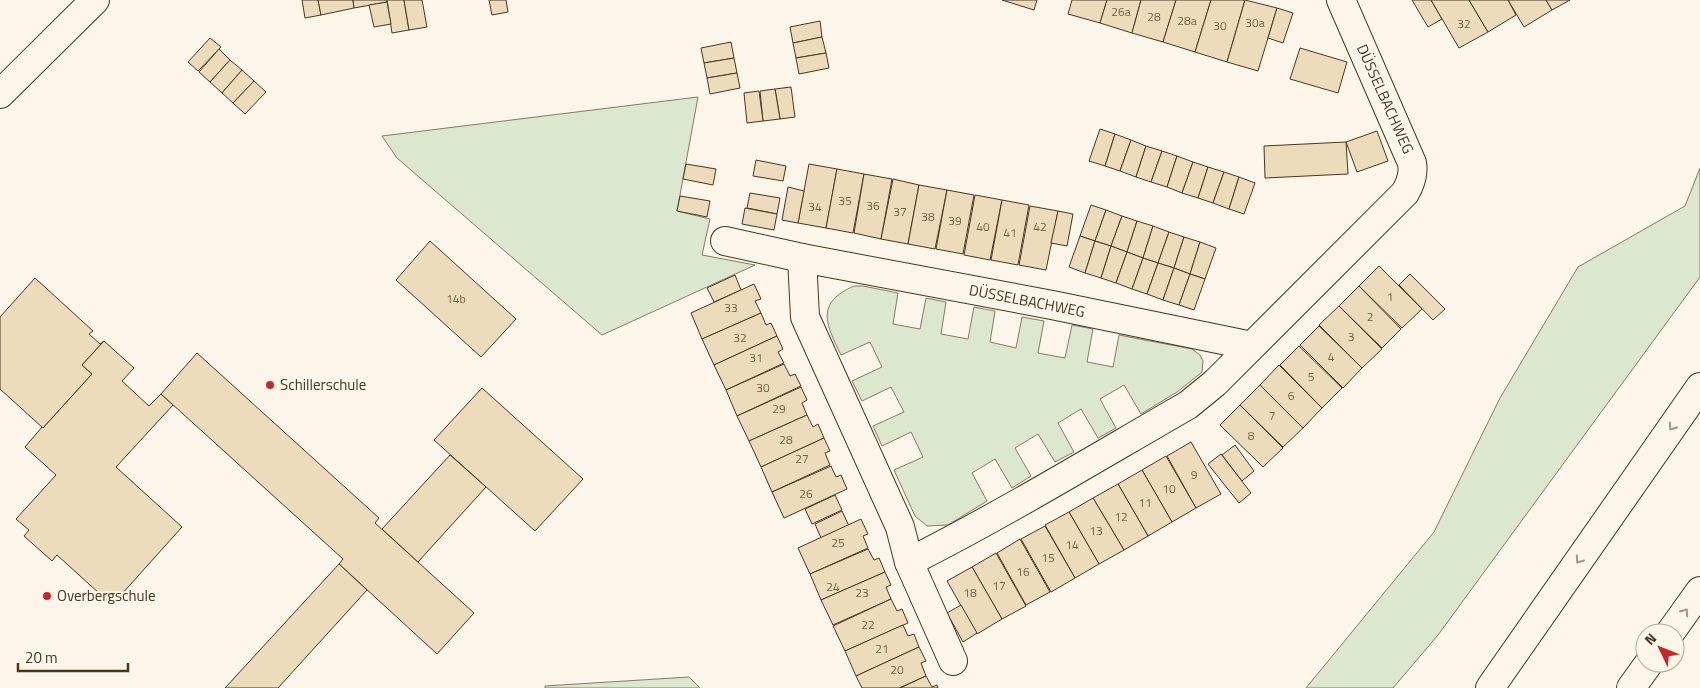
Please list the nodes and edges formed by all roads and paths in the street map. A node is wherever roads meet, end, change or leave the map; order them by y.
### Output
1 (95, 0) edge
2 (1341, 0) edge
3 (0, 94) edge
4 (725, 241) dead end
5 (802, 258) junction
6 (1252, 346) junction
7 (1700, 387) edge
8 (909, 562) junction
9 (1700, 591) edge
10 (1677, 623) edge
11 (953, 661) dead end
12 (1642, 673) edge
13 (1490, 688) edge
14 (1631, 688) edge

1 - 3 main road
2 - 6 main road, DÜSSELBACHWEG
4 - 5 main road, DÜSSELBACHWEG
5 - 6 main road, DÜSSELBACHWEG
5 - 8 main road
6 - 8 main road, DÜSSELBACHWEG
7 -> 13 main road
8 - 11 main road
10 -> 9 main road
12 - 14 main road

